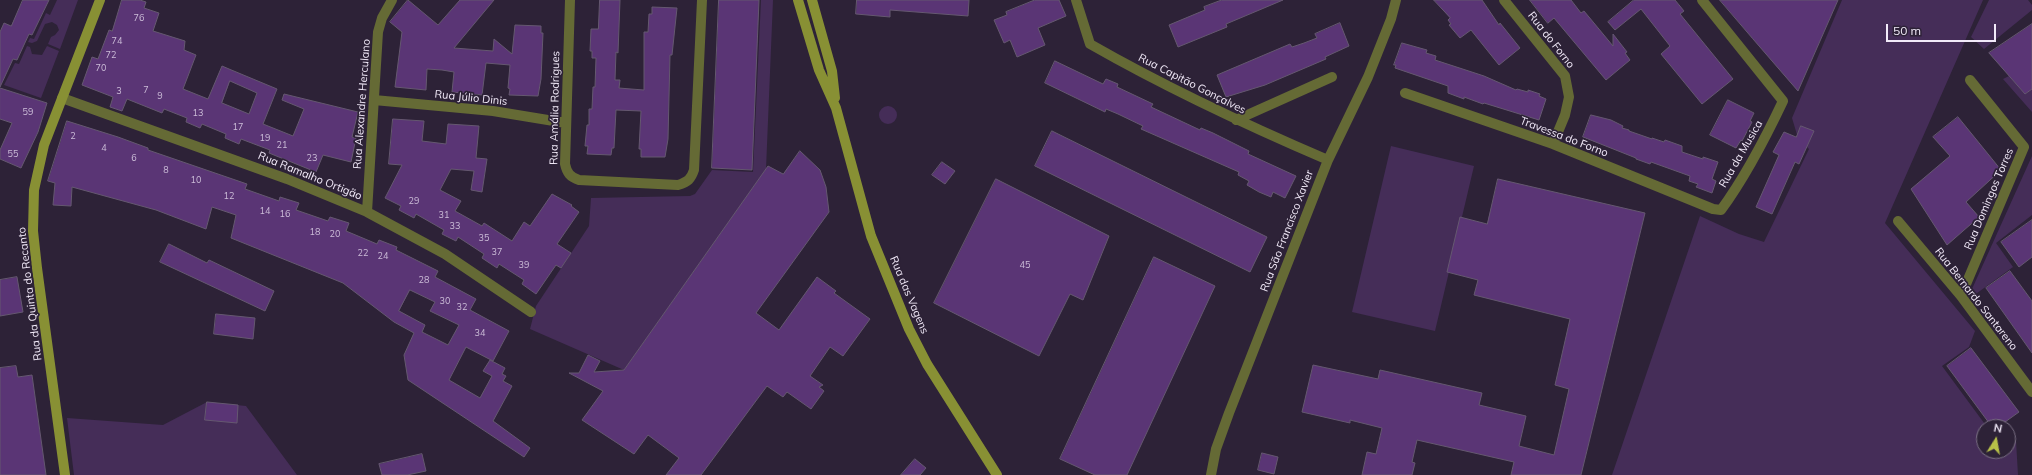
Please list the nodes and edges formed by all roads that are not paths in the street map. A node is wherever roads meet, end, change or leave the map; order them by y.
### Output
1 (100, 0) edge
2 (392, 0) edge
3 (570, 0) edge
4 (702, 0) edge
5 (798, 0) edge
6 (812, 0) edge
7 (1076, 0) edge
8 (1396, 0) edge
9 (1504, 0) edge
10 (1702, 0) edge
11 (1332, 77) dead end
12 (1970, 80) dead end
13 (1405, 93) dead end
14 (62, 98) junction
15 (374, 100) junction
16 (836, 108) junction
17 (1236, 120) junction
18 (566, 123) junction
19 (1553, 144) junction
20 (1328, 160) junction
21 (1713, 209) joint
22 (367, 212) junction
23 (1898, 221) dead end
24 (1961, 296) junction
25 (531, 312) dead end
26 (2032, 392) edge
27 (65, 475) edge
28 (997, 475) edge
29 (1211, 475) edge

1 - 14 street, Rua da Quinta do Recanto
2 - 15 street, Rua Alexandre Herculano
3 - 18 street, Rua Amália Rodrigues
4 - 18 street, Rua Amália Rodrigues
5 - 16 street, Rua das Vagens
6 - 16 street, Rua das Vagens
7 - 17 street, Rua Capitão Gonçalves
8 - 20 street, Rua São Francisco Xavier
9 - 19 street, Rua do Forno
10 - 21 street, Rua da Musica
11 - 17 street
12 - 24 street, Rua Domingos Torres
13 - 19 street, Travessa do Forno
14 - 22 street, Rua Ramalho Ortigão
14 - 27 street, Rua da Quinta do Recanto
15 - 18 street, Rua Júlio Dinis
15 - 22 street, Rua Alexandre Herculano
16 - 28 street, Rua das Vagens
17 - 20 street, Rua Capitão Gonçalves
19 - 21 street, Travessa do Forno
20 - 29 street, Rua São Francisco Xavier
22 - 25 street, Rua Ramalho Ortigão
23 - 24 street, Rua Bernardo Santareno
24 - 26 street, Rua Bernardo Santareno

